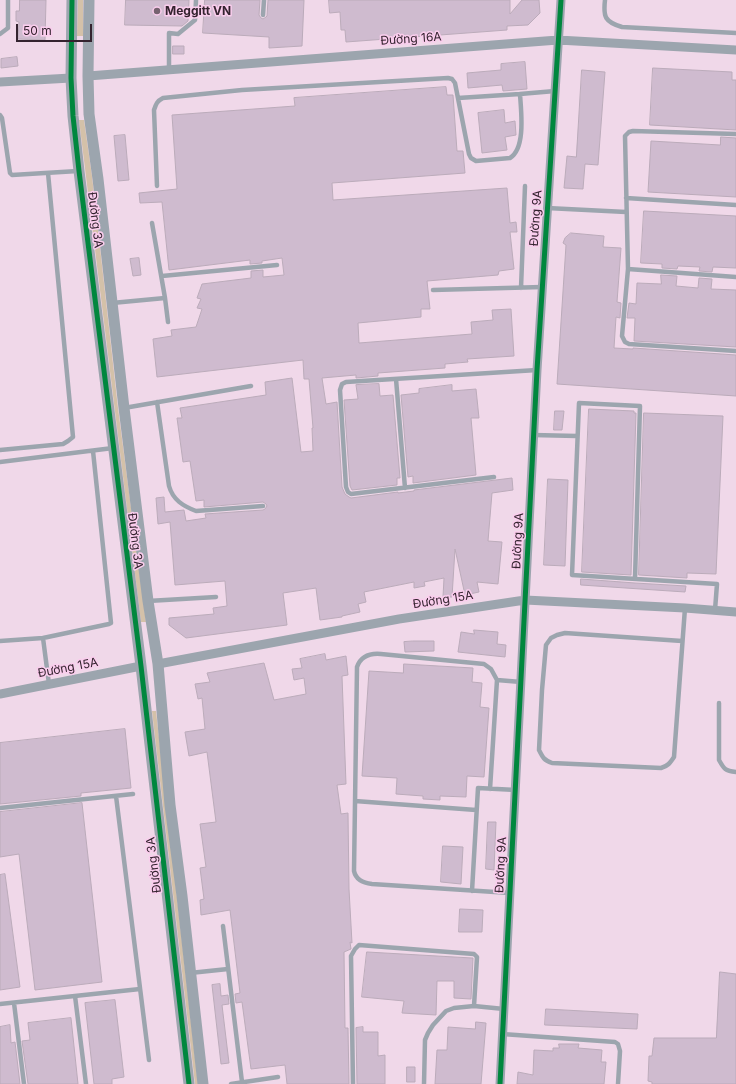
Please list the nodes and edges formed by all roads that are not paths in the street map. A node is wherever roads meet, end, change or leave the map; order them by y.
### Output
1 (8, 0) edge
2 (72, 0) edge
3 (89, 0) edge
4 (196, 0) edge
5 (264, 0) edge
6 (561, 0) edge
7 (606, 0) edge
8 (263, 15) dead end
9 (736, 33) edge
10 (0, 34) edge
11 (558, 40) junction
12 (736, 50) edge
13 (168, 70) junction
14 (88, 76) junction
15 (71, 78) junction
16 (0, 82) edge
17 (555, 91) junction
18 (520, 94) junction
19 (458, 98) junction
20 (0, 115) edge
21 (736, 134) edge
22 (79, 171) junction
23 (48, 173) junction
24 (157, 186) dead end
25 (525, 186) dead end
26 (626, 198) junction
27 (736, 205) edge
28 (547, 208) junction
29 (626, 212) junction
30 (152, 223) dead end
31 (277, 266) dead end
32 (628, 269) junction
33 (162, 276) junction
34 (736, 277) edge
35 (542, 287) junction
36 (521, 288) junction
37 (434, 290) dead end
38 (165, 298) junction
39 (112, 303) junction
40 (168, 322) dead end
41 (736, 351) edge
42 (537, 370) junction
43 (396, 379) junction
44 (251, 386) dead end
45 (157, 402) junction
46 (124, 408) junction
47 (533, 435) junction
48 (577, 436) junction
49 (113, 448) junction
50 (0, 450) edge
51 (93, 451) junction
52 (0, 462) edge
53 (494, 477) dead end
54 (405, 488) junction
55 (263, 506) dead end
56 (635, 579) junction
57 (216, 597) dead end
58 (525, 600) junction
59 (148, 601) junction
60 (685, 608) junction
61 (715, 610) junction
62 (736, 612) edge
63 (43, 638) junction
64 (0, 641) edge
65 (682, 641) junction
66 (158, 664) junction
67 (141, 666) junction
68 (497, 680) junction
69 (521, 682) junction
70 (49, 684) junction
71 (0, 694) edge
72 (719, 703) dead end
73 (736, 772) edge
74 (490, 789) junction
75 (516, 790) junction
76 (133, 794) dead end
77 (116, 796) junction
78 (355, 801) junction
79 (0, 808) edge
80 (476, 810) junction
81 (472, 891) junction
82 (510, 894) junction
83 (223, 926) dead end
84 (228, 969) junction
85 (190, 973) junction
86 (140, 988) junction
87 (75, 996) junction
88 (14, 1003) junction
89 (0, 1004) edge
90 (474, 1006) junction
91 (504, 1009) junction
92 (502, 1034) junction
93 (149, 1060) dead end
94 (278, 1077) dead end
95 (242, 1082) junction
96 (24, 1084) edge
97 (86, 1084) edge
98 (189, 1084) edge
99 (203, 1084) edge
100 (231, 1084) edge
101 (353, 1084) edge
102 (424, 1084) edge
103 (500, 1084) edge
104 (618, 1084) edge

1 - 10 lane
2 - 15 street, Đường 3A
3 - 14 street, Đường 3A
4 - 13 lane
5 - 8 lane
6 - 11 street, Đường 9A
7 - 9 lane
11 - 12 street, Đường 16A
11 - 13 street, Đường 16A
11 - 17 street, Đường 9A
13 - 14 street, Đường 16A
14 - 15 street
14 - 39 street, Đường 3A
15 - 16 street
15 - 22 street, Đường 3A
17 - 18 lane
17 - 28 street, Đường 9A
18 - 19 lane
18 - 19 lane
19 - 24 lane
20 - 23 lane
21 - 26 lane
22 - 23 lane
22 - 49 street, Đường 3A
23 - 50 lane
25 - 36 lane
26 - 27 lane
26 - 29 lane
28 - 29 lane
28 - 35 street, Đường 9A
29 - 32 lane
30 - 33 lane
31 - 33 lane
32 - 34 lane
32 - 41 lane
33 - 38 lane
35 - 36 lane
35 - 42 street, Đường 9A
36 - 37 lane
38 - 39 lane
38 - 40 lane
39 - 46 street, Đường 3A
42 - 43 lane
42 - 47 street, Đường 9A
43 - 54 lane
43 - 54 lane
44 - 45 lane
45 - 46 lane
45 - 55 lane
46 - 59 street, Đường 3A
47 - 48 lane
47 - 58 street, Đường 9A
48 - 56 lane
48 - 56 lane
49 - 51 lane
49 - 67 street, Đường 3A
51 - 52 lane
51 - 63 lane
53 - 54 lane
56 - 61 lane
57 - 59 lane
58 - 60 street, Đường 15A
58 - 66 street, Đường 15A
58 - 69 street, Đường 9A
59 - 66 street, Đường 3A
60 - 61 street, Đường 15A
60 - 65 lane
61 - 62 street, Đường 15A
63 - 64 lane
63 - 70 lane
65 - 65 lane
66 - 67 street
66 - 85 street, Đường 3A
67 - 70 street, Đường 15A
67 - 98 street, Đường 3A
68 - 69 lane
68 - 74 lane
68 - 78 lane
69 - 75 street, Đường 9A
70 - 71 street, Đường 15A
72 - 73 lane
74 - 75 lane
74 - 80 lane
75 - 82 street, Đường 9A
76 - 77 lane
77 - 79 lane
77 - 86 lane
78 - 80 lane
78 - 81 lane
80 - 81 lane
81 - 82 lane
82 - 91 street, Đường 9A
83 - 84 lane
84 - 85 lane
84 - 95 lane
85 - 99 street, Đường 3A
86 - 87 lane
86 - 93 lane
87 - 88 lane
87 - 97 lane
88 - 89 lane
88 - 96 lane
90 - 91 lane
90 - 101 lane
90 - 102 lane
91 - 92 street, Đường 9A
92 - 103 street, Đường 9A
92 - 104 lane
94 - 95 lane
95 - 100 lane

